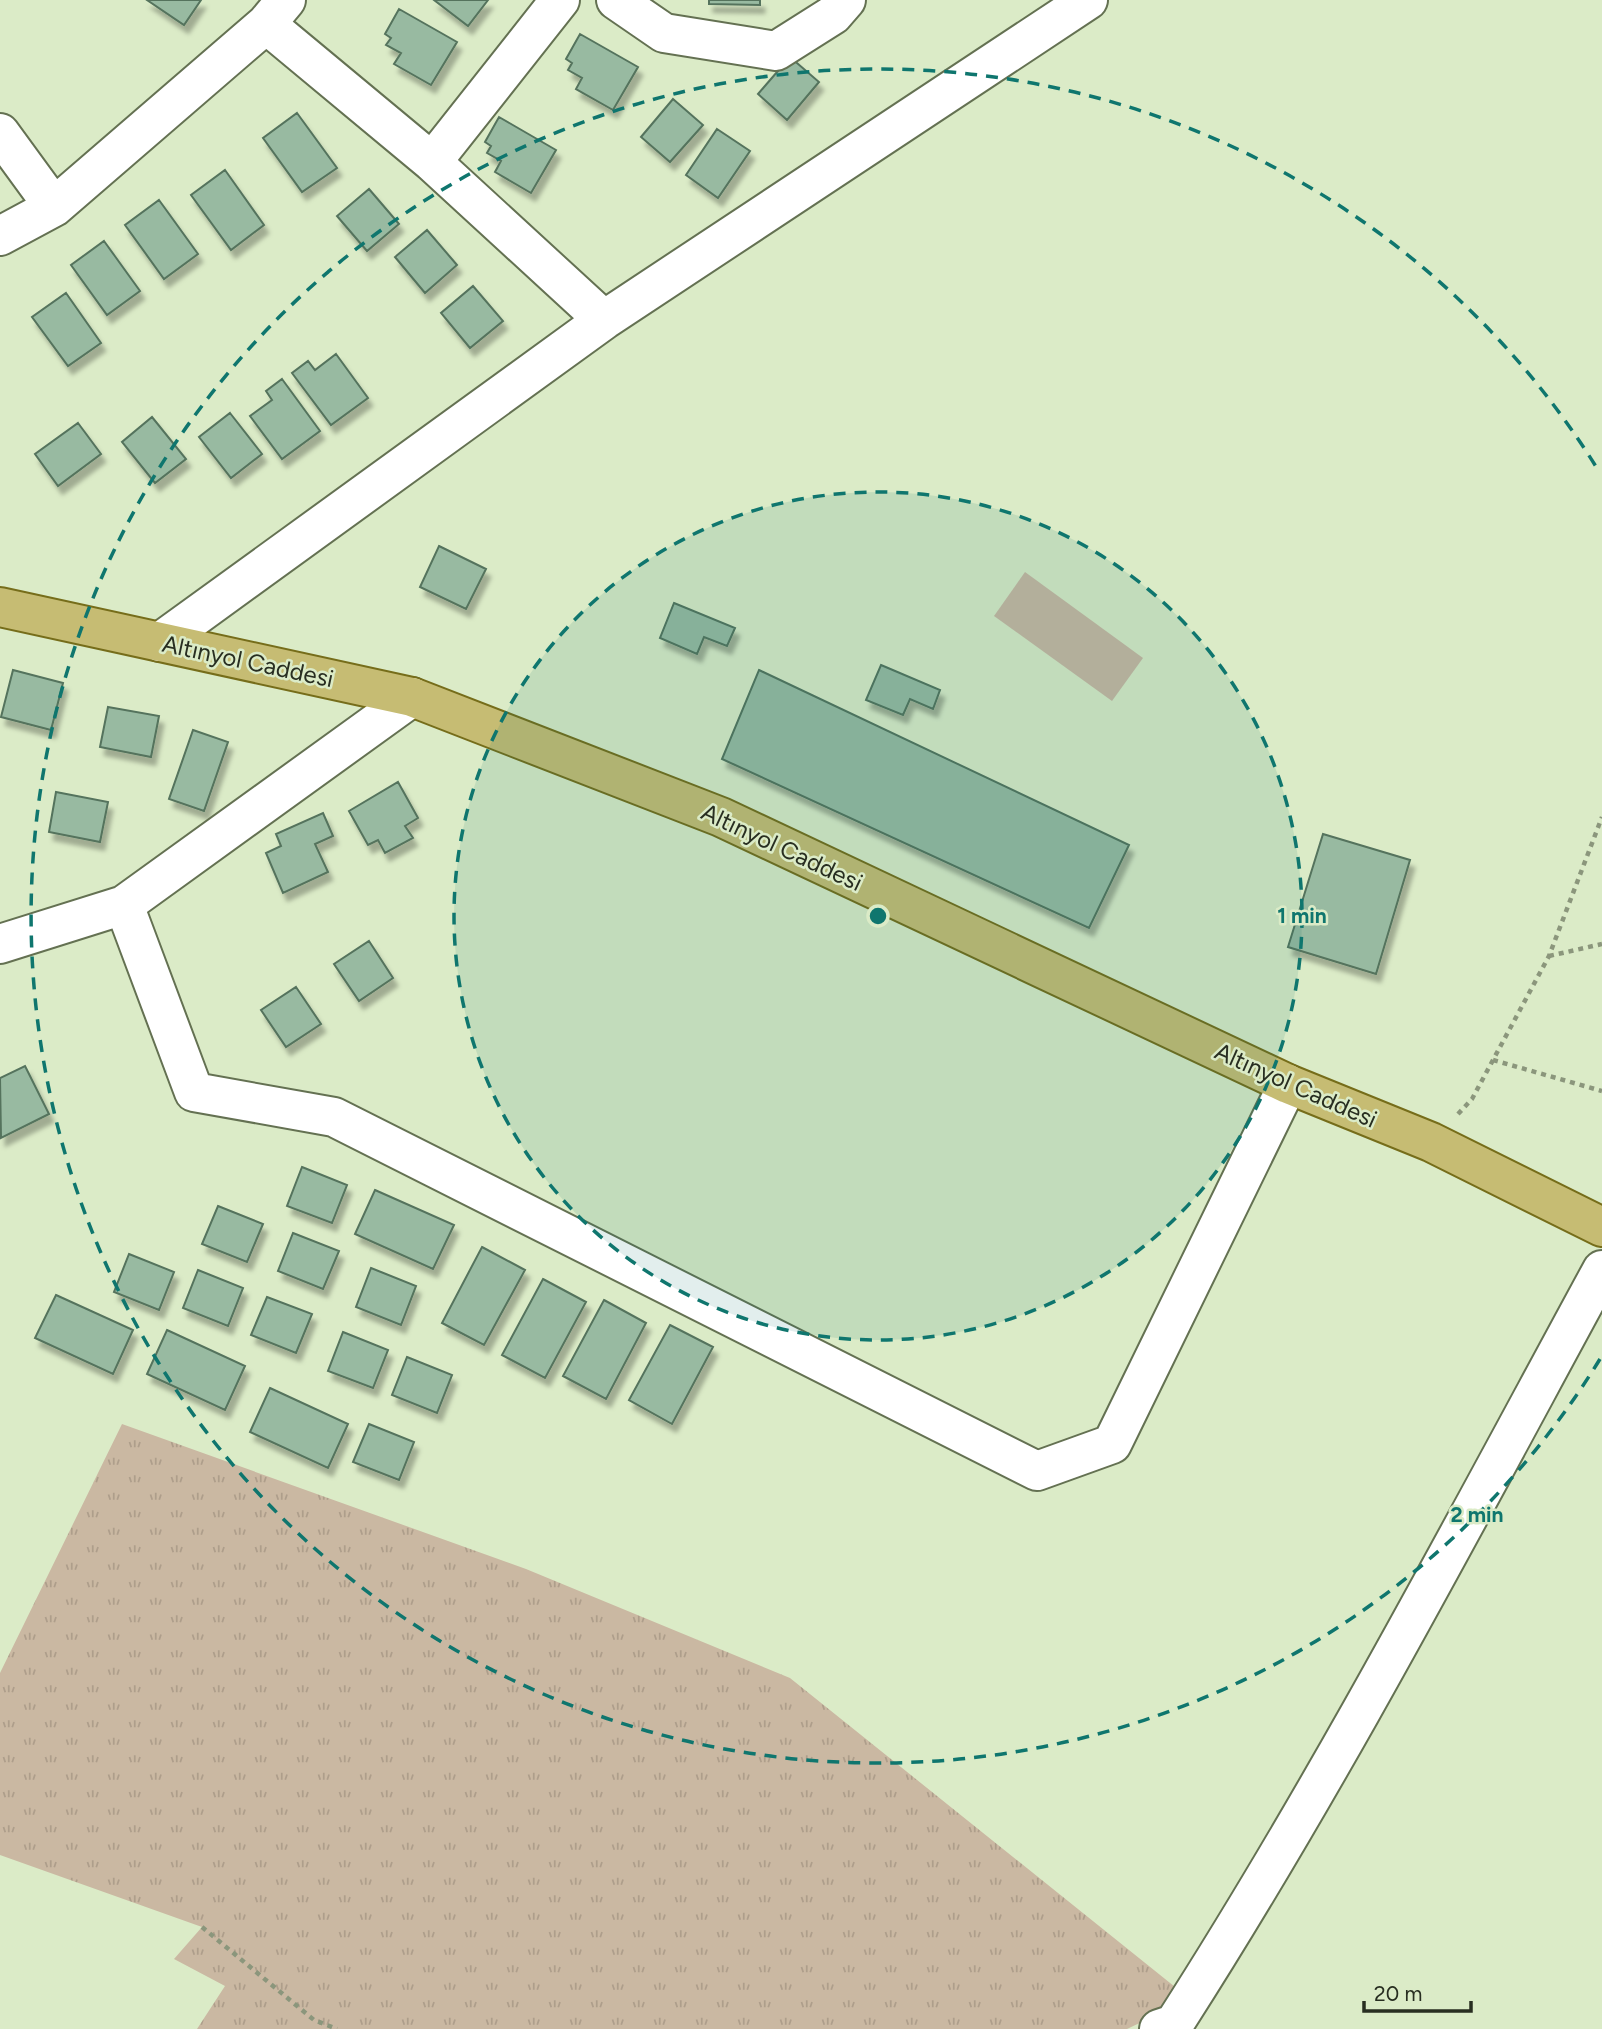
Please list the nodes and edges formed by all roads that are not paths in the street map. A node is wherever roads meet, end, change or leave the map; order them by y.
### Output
1 (560, 0) edge
2 (616, 0) edge
3 (1088, 0) edge
4 (838, 5) edge
5 (276, 12) edge
6 (0, 133) edge
7 (432, 162) junction
8 (54, 206) junction
9 (0, 236) edge
10 (604, 320) junction
11 (0, 607) edge
12 (160, 642) junction
13 (412, 697) junction
14 (124, 905) junction
15 (0, 919) edge
16 (40, 932) junction
17 (0, 944) edge
18 (1289, 1084) junction
19 (1602, 1227) edge
20 (1602, 1270) edge
21 (1159, 2029) edge

1 - 7 street
2 - 4 street
3 - 10 street
5 - 7 street
5 - 8 street
6 - 8 street
7 - 10 street
8 - 9 street
10 - 12 street
11 - 12 main road, Altınyol Caddesi
12 - 13 main road, Altınyol Caddesi
13 - 14 street
13 - 18 main road, Altınyol Caddesi
14 - 16 street
14 - 18 street
15 - 16 street
16 - 17 street
18 - 19 main road, Altınyol Caddesi
20 - 21 street

